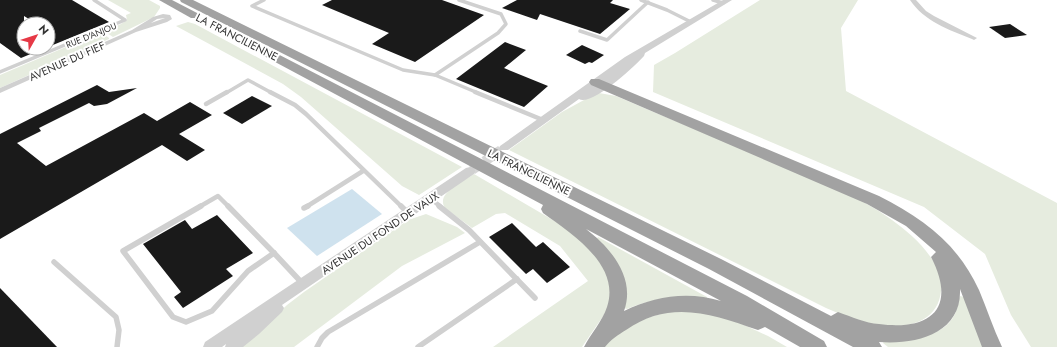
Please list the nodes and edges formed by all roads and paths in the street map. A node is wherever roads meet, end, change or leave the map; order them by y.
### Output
1 (94, 0) edge
2 (164, 0) edge
3 (185, 0) edge
4 (264, 0) edge
5 (459, 0) edge
6 (641, 0) edge
7 (713, 0) edge
8 (913, 0) edge
9 (725, 1) edge
10 (648, 2) junction
11 (691, 22) junction
12 (134, 31) dead end
13 (580, 31) dead end
14 (974, 38) dead end
15 (0, 72) edge
16 (435, 75) junction
17 (599, 84) junction
18 (0, 90) edge
19 (206, 104) dead end
20 (543, 121) junction
21 (504, 148) tunnel mouth
22 (364, 171) junction
23 (470, 171) tunnel mouth
24 (506, 178) junction
25 (430, 198) junction
26 (873, 200) junction
27 (304, 208) dead end
28 (408, 213) junction
29 (480, 242) junction
30 (274, 253) junction
31 (54, 262) dead end
32 (715, 264) junction
33 (517, 279) junction
34 (304, 284) junction
35 (290, 294) junction
36 (535, 298) dead end
37 (597, 342) edge
38 (814, 345) edge
39 (117, 347) edge
40 (210, 347) edge
41 (232, 347) edge
42 (318, 347) edge
43 (418, 347) edge
44 (872, 347) edge
45 (992, 347) edge

1 - 15 lane, RUE D'ANJOU
2 - 24 highway, LA FRANCILIENNE
3 - 32 highway, LA FRANCILIENNE
4 - 16 lane
5 - 16 lane
6 - 10 lane
7 - 9 lane
8 - 14 street
9 - 11 street
10 - 11 lane
10 - 13 lane
11 - 17 street
12 - 18 street, AVENUE DU FIEF
16 - 20 lane
17 - 20 street
17 - 26 highway
19 - 22 lane
20 - 21 street
22 - 27 lane
22 - 28 lane
23 - 25 street, AVENUE DU FOND DE VAUX
24 - 37 highway
24 - 38 highway, LA FRANCILIENNE
25 - 28 street, AVENUE DU FOND DE VAUX
25 - 29 lane
26 - 32 highway
26 - 45 highway
28 - 34 street, AVENUE DU FOND DE VAUX
29 - 33 lane
29 - 42 lane
30 - 30 lane
30 - 34 lane
31 - 39 lane
32 - 44 highway, LA FRANCILIENNE
33 - 36 lane
33 - 43 lane
34 - 35 street, AVENUE DU FOND DE VAUX
35 - 40 street, AVENUE DU FOND DE VAUX
35 - 41 street, AVENUE DU FOND DE VAUX
37 - 38 highway

